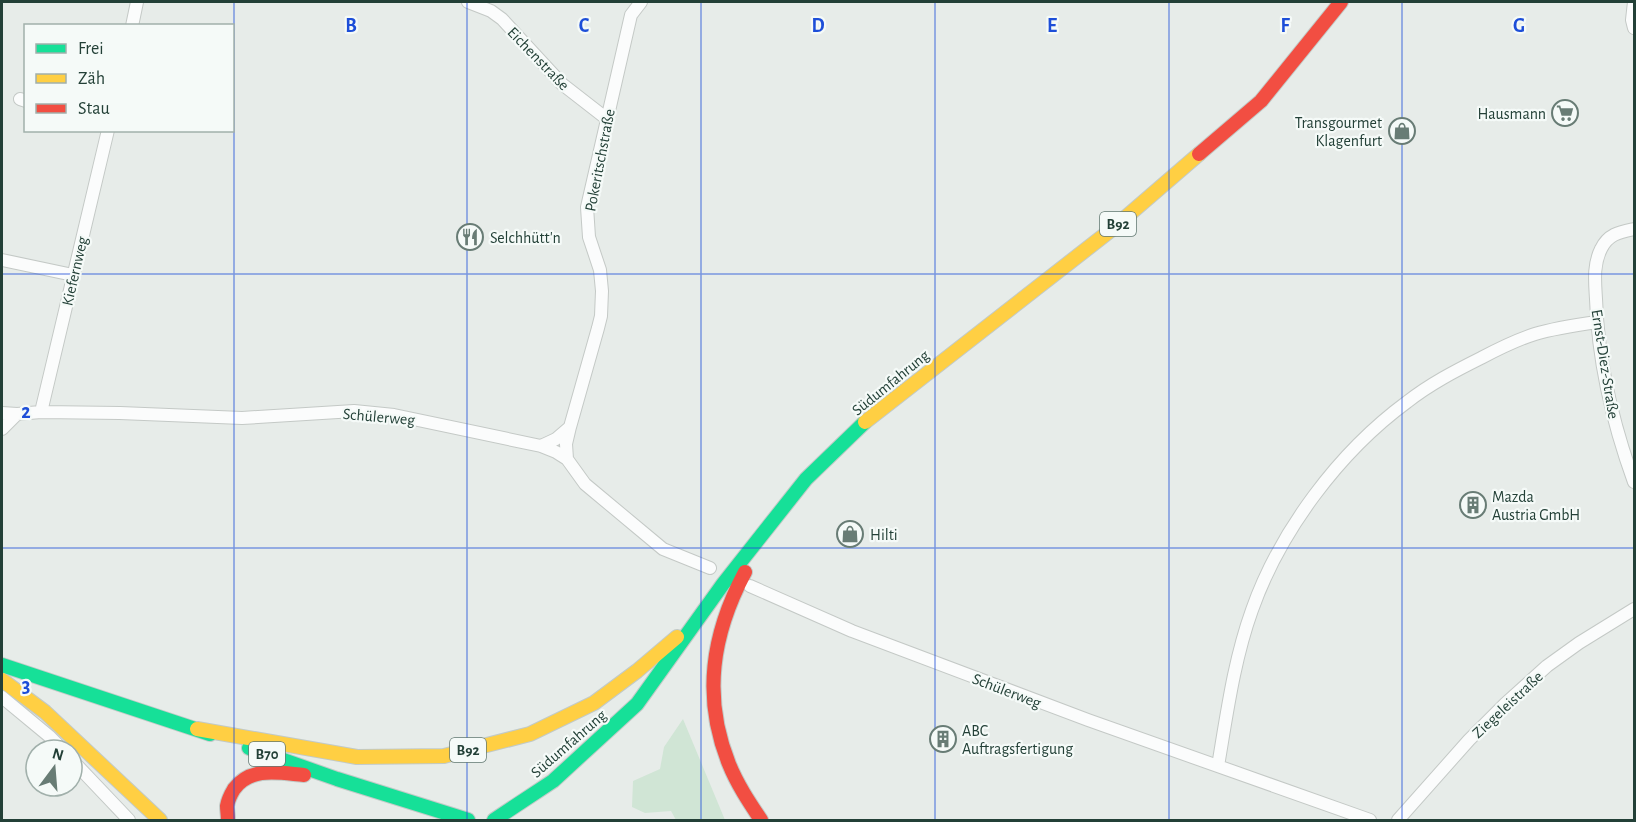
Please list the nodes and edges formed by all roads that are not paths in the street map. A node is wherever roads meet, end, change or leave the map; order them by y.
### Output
1 (137, 2) edge
2 (468, 2) edge
3 (641, 2) edge
4 (1341, 2) edge
5 (1634, 2) edge
6 (132, 24) edge
7 (1635, 28) edge
8 (607, 119) junction
9 (108, 132) edge
10 (1635, 229) edge
11 (2, 260) edge
12 (73, 275) junction
13 (1597, 322) junction
14 (41, 412) junction
15 (2, 413) edge
16 (16, 414) junction
17 (570, 428) junction
18 (2, 429) edge
19 (541, 446) junction
20 (567, 459) junction
21 (1635, 482) edge
22 (781, 511) junction
23 (710, 568) dead end
24 (750, 586) dead end
25 (1635, 609) edge
26 (702, 615) junction
27 (2, 665) edge
28 (2, 680) edge
29 (2, 697) edge
30 (197, 729) junction
31 (50, 738) edge
32 (1218, 765) junction
33 (84, 773) edge
34 (337, 779) junction
35 (129, 820) edge
36 (160, 820) edge
37 (228, 820) edge
38 (468, 820) edge
39 (494, 820) edge
40 (761, 820) edge
41 (1370, 820) edge
42 (1398, 820) edge

1 - 6 street
2 - 8 street, Eichenstraße
3 - 8 street, Pokeritschstraße
4 - 22 main road, Südumfahrung / B92
5 - 7 street
8 - 17 street, Pokeritschstraße
9 - 12 street, Kiefernweg
10 - 13 street, Ernst-Diez-Straße
11 - 12 street
12 - 14 street, Kiefernweg
13 - 21 street, Ernst-Diez-Straße
13 - 32 street
14 - 16 street, Schülerweg
14 - 19 street, Schülerweg
15 - 16 street, Schülerweg
16 - 18 street
17 - 19 street
17 - 20 street, Pokeritschstraße
19 - 20 street, Schülerweg
20 - 23 street, Schülerweg
22 - 26 main road, Südumfahrung / B92
22 - 40 main road, B92
24 - 32 street, Schülerweg
25 - 42 street, Ziegeleistraße
26 - 30 main road, B92
26 - 39 main road, Südumfahrung / B92
27 - 30 main road, B70
28 - 36 main road
29 - 31 street
30 - 34 main road, B70
32 - 41 street, Schülerweg
33 - 35 street
34 - 37 main road
34 - 38 main road, B70

